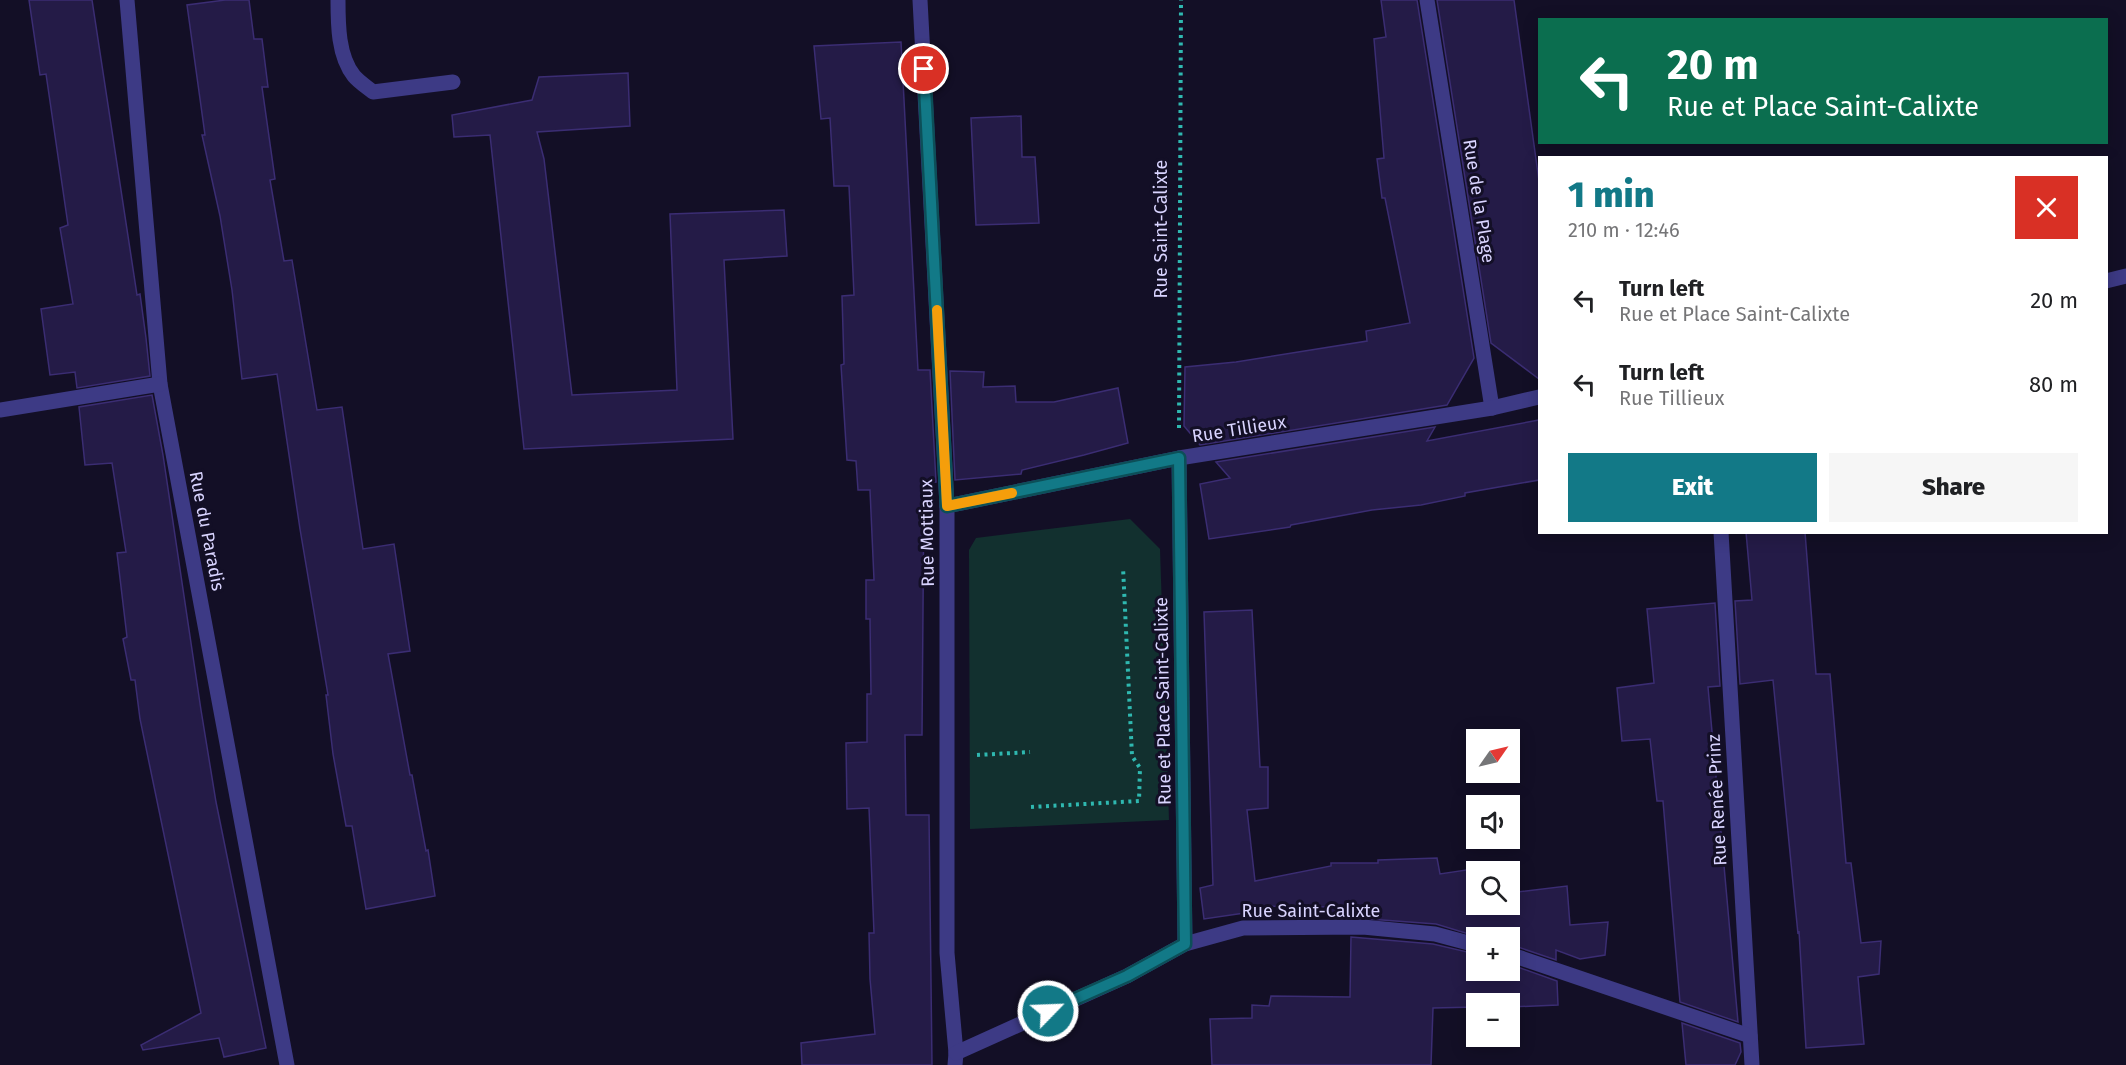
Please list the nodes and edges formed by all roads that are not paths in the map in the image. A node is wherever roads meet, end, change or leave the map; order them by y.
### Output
1 (127, 0) edge
2 (338, 0) edge
3 (920, 0) edge
4 (1427, 0) edge
5 (453, 82) dead end
6 (2126, 276) edge
7 (2108, 280) edge
8 (160, 384) junction
9 (1538, 398) edge
10 (1492, 408) junction
11 (0, 410) edge
12 (1179, 458) junction
13 (947, 506) junction
14 (1721, 534) edge
15 (1466, 942) edge
16 (1185, 944) junction
17 (1520, 958) edge
18 (1750, 1036) junction
19 (955, 1059) edge
20 (287, 1065) edge
21 (1752, 1065) edge

1 - 8 street, Rue du Paradis
2 - 5 street
3 - 13 street, Rue Mottiaux
4 - 10 street, Rue de la Plage
6 - 7 street
8 - 11 street
8 - 20 street, Rue du Paradis
9 - 10 street, Rue Tillieux
10 - 12 street, Rue Tillieux
12 - 13 street, Rue Tillieux
12 - 16 street, Rue et Place Saint-Calixte
13 - 19 street, Rue Mottiaux
14 - 18 street, Rue Renée Prinz
15 - 16 street, Rue Saint-Calixte
16 - 19 street, Rue Saint-Calixte
17 - 18 street
18 - 21 street, Rue Renée Prinz

